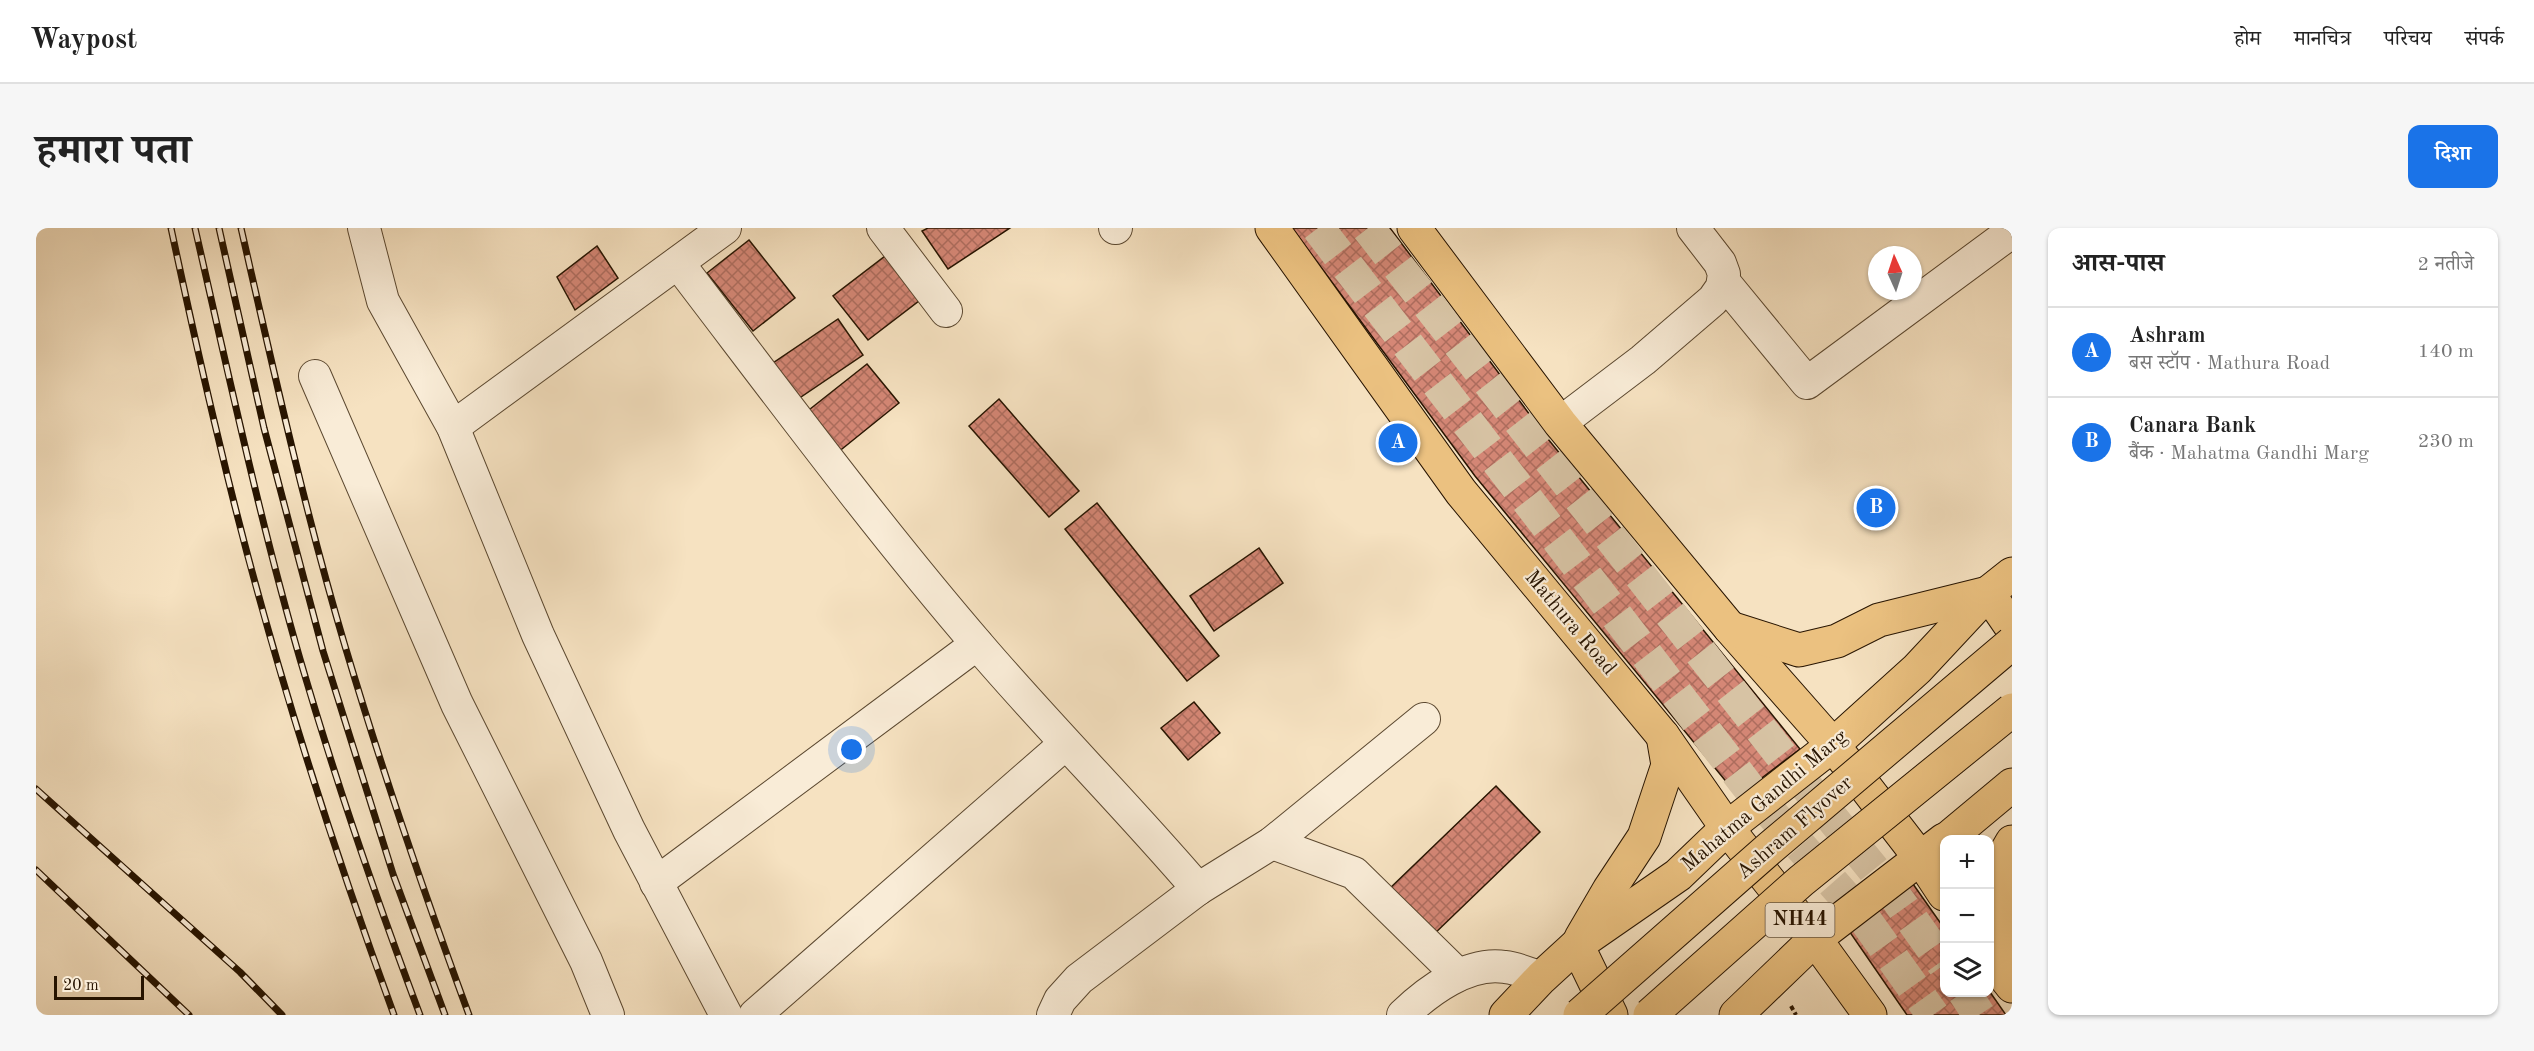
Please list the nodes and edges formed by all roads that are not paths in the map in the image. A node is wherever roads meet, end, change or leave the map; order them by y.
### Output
1 (364, 228) edge
2 (725, 228) edge
3 (883, 228) edge
4 (1272, 228) edge
5 (1414, 228) edge
6 (1693, 228) edge
7 (2012, 236) edge
8 (678, 263) junction
9 (1724, 282) junction
10 (946, 311) dead end
11 (315, 376) dead end
12 (1560, 423) junction
13 (453, 427) junction
14 (2000, 583) edge
15 (1730, 628) junction
16 (2012, 628) edge
17 (2012, 643) edge
18 (977, 644) junction
19 (2012, 710) edge
20 (1424, 719) dead end
21 (1664, 736) junction
22 (1065, 744) junction
23 (1833, 745) junction
24 (2012, 785) edge
25 (1727, 828) junction
26 (2012, 842) edge
27 (1272, 843) junction
28 (1937, 846) edge
29 (656, 883) junction
30 (1198, 889) junction
31 (1943, 889) edge
32 (1815, 939) junction
33 (1577, 945) junction
34 (2003, 974) edge
35 (1458, 975) junction
36 (1541, 978) junction
37 (608, 1015) edge
38 (726, 1015) edge
39 (755, 1015) edge
40 (1053, 1015) edge
41 (1403, 1015) edge
42 (1506, 1015) edge
43 (1580, 1015) edge
44 (1611, 1015) edge
45 (1650, 1015) edge
46 (1736, 1015) edge
47 (1870, 1015) edge

1 - 13 street
2 - 8 street
3 - 10 street
4 - 21 main road, Mathura Road
5 - 12 main road
6 - 9 street
7 - 9 street
8 - 13 street
8 - 18 street
9 - 12 street
11 - 37 street
12 - 15 main road
13 - 29 street
14 - 15 main road
14 - 16 main road
14 - 23 main road, Mahatma Gandhi Marg
15 - 23 main road
17 - 43 main road, Ashram Flyover, bridge
18 - 22 street
18 - 29 street
19 - 45 main road, bridge
20 - 27 street
21 - 25 main road, Mathura Road
21 - 33 main road
22 - 30 street
22 - 39 street
23 - 25 main road, Mahatma Gandhi Marg
23 - 28 main road
24 - 28 main road
25 - 32 main road, Mathura Road / NH44
25 - 33 main road, Mahatma Gandhi Marg
26 - 34 main road
27 - 30 street
27 - 35 street
28 - 31 main road
28 - 32 main road
29 - 38 street
30 - 40 street
32 - 46 main road
32 - 47 main road, Mathura Road / NH44
33 - 36 main road, Mahatma Gandhi Marg
33 - 44 main road
35 - 36 street
35 - 41 street
36 - 42 main road, Mahatma Gandhi Marg

